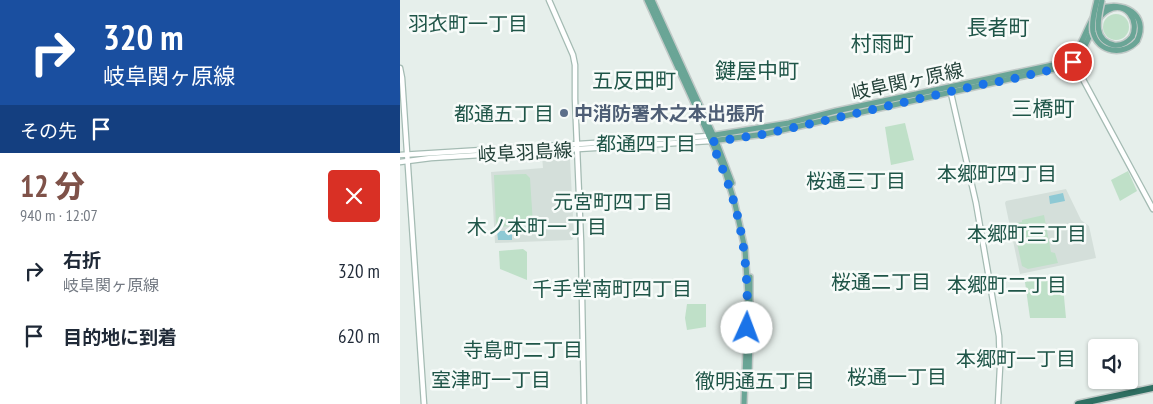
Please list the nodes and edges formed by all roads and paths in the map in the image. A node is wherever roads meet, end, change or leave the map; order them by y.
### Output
1 (549, 0) edge
2 (647, 0) edge
3 (652, 0) edge
4 (1096, 0) edge
5 (1102, 0) edge
6 (1135, 39) junction
7 (1072, 59) junction
8 (400, 71) edge
9 (950, 90) junction
10 (712, 139) junction
11 (577, 146) junction
12 (400, 154) edge
13 (407, 154) junction
14 (400, 162) edge
15 (408, 162) junction
16 (1153, 209) edge
17 (1153, 388) edge
18 (1153, 392) edge
19 (424, 404) edge
20 (584, 404) edge
21 (746, 404) edge
22 (998, 404) edge
23 (1078, 404) edge
24 (1098, 404) edge

1 - 11 street
2 - 10 main road
3 - 10 main road
4 - 6 main road, bridge
5 - 6 main road, bridge
6 - 7 main road
7 - 9 main road, 岐阜関ヶ原線
7 - 16 street
8 - 13 street
9 - 10 main road, 岐阜関ヶ原線
9 - 22 street
10 - 11 street, 岐阜羽島線
10 - 21 main road
11 - 13 street, 岐阜羽島線
11 - 15 street, 岐阜羽島線
11 - 20 street
12 - 13 street, 岐阜羽島線
13 - 15 street
14 - 15 street, 岐阜羽島線
15 - 19 street
17 - 23 highway
18 - 24 highway

